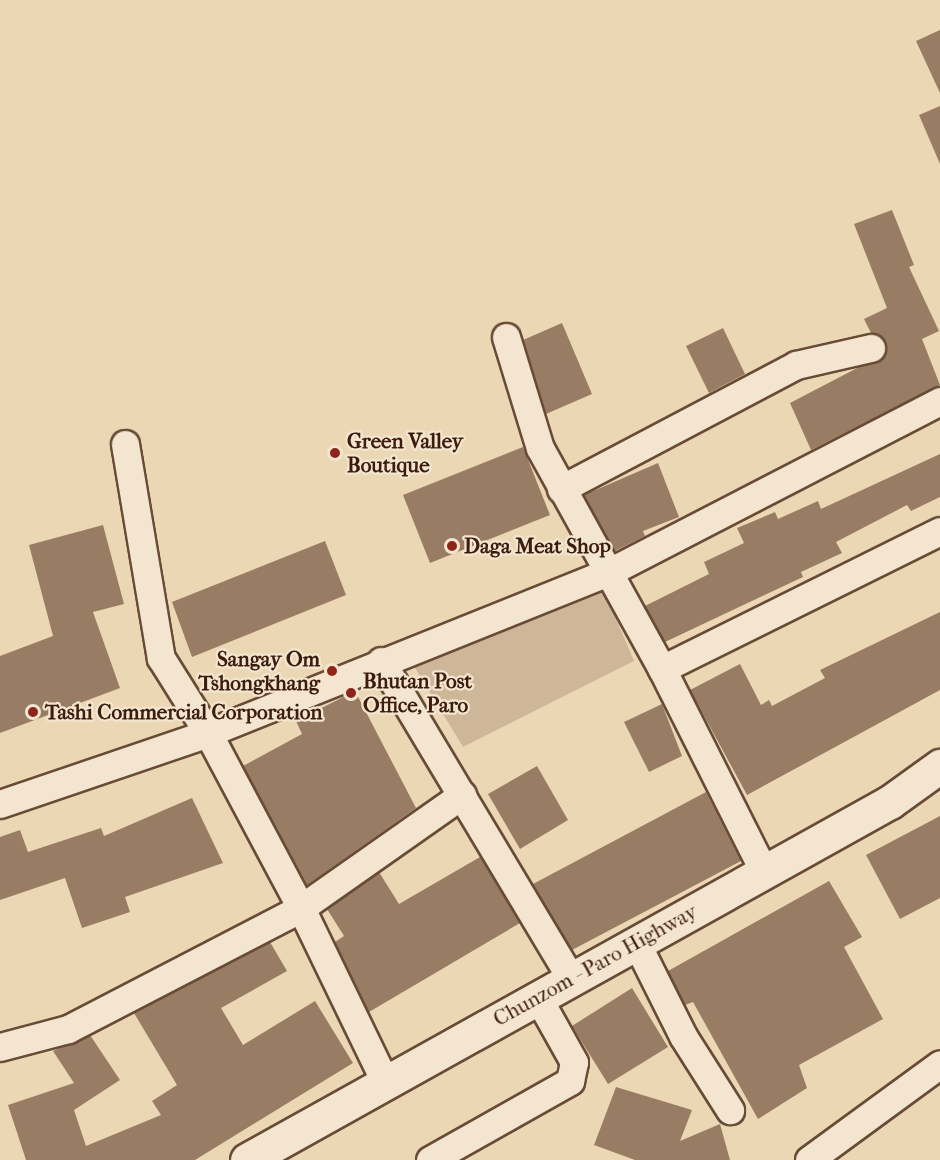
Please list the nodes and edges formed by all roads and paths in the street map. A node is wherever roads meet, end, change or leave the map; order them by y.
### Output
1 (506, 337) dead end
2 (872, 348) dead end
3 (940, 400) edge
4 (124, 444) dead end
5 (561, 489) junction
6 (940, 531) edge
7 (607, 573) junction
8 (381, 661) junction
9 (662, 669) junction
10 (208, 733) junction
11 (940, 766) edge
12 (462, 795) junction
13 (0, 804) edge
14 (764, 872) junction
15 (301, 908) junction
16 (636, 942) junction
17 (570, 977) junction
18 (537, 996) junction
19 (0, 1047) edge
20 (940, 1064) edge
21 (386, 1084) junction
22 (730, 1110) dead end
23 (247, 1160) edge
24 (429, 1160) edge
25 (809, 1160) edge

1 - 5 street
2 - 5 street
3 - 7 street
4 - 10 street
5 - 7 street
6 - 9 street
7 - 8 street
7 - 9 street
8 - 10 street
8 - 12 street
9 - 14 street
10 - 13 street
10 - 15 street
11 - 14 street, Chunzom - Paro Highway
12 - 15 street
12 - 17 street
14 - 16 street, Chunzom - Paro Highway
15 - 19 street
15 - 21 street
16 - 17 street, Chunzom - Paro Highway
16 - 22 street
17 - 18 street, Chunzom - Paro Highway
18 - 21 street, Chunzom - Paro Highway
18 - 24 street
20 - 25 street
21 - 23 street, Chunzom - Paro Highway

